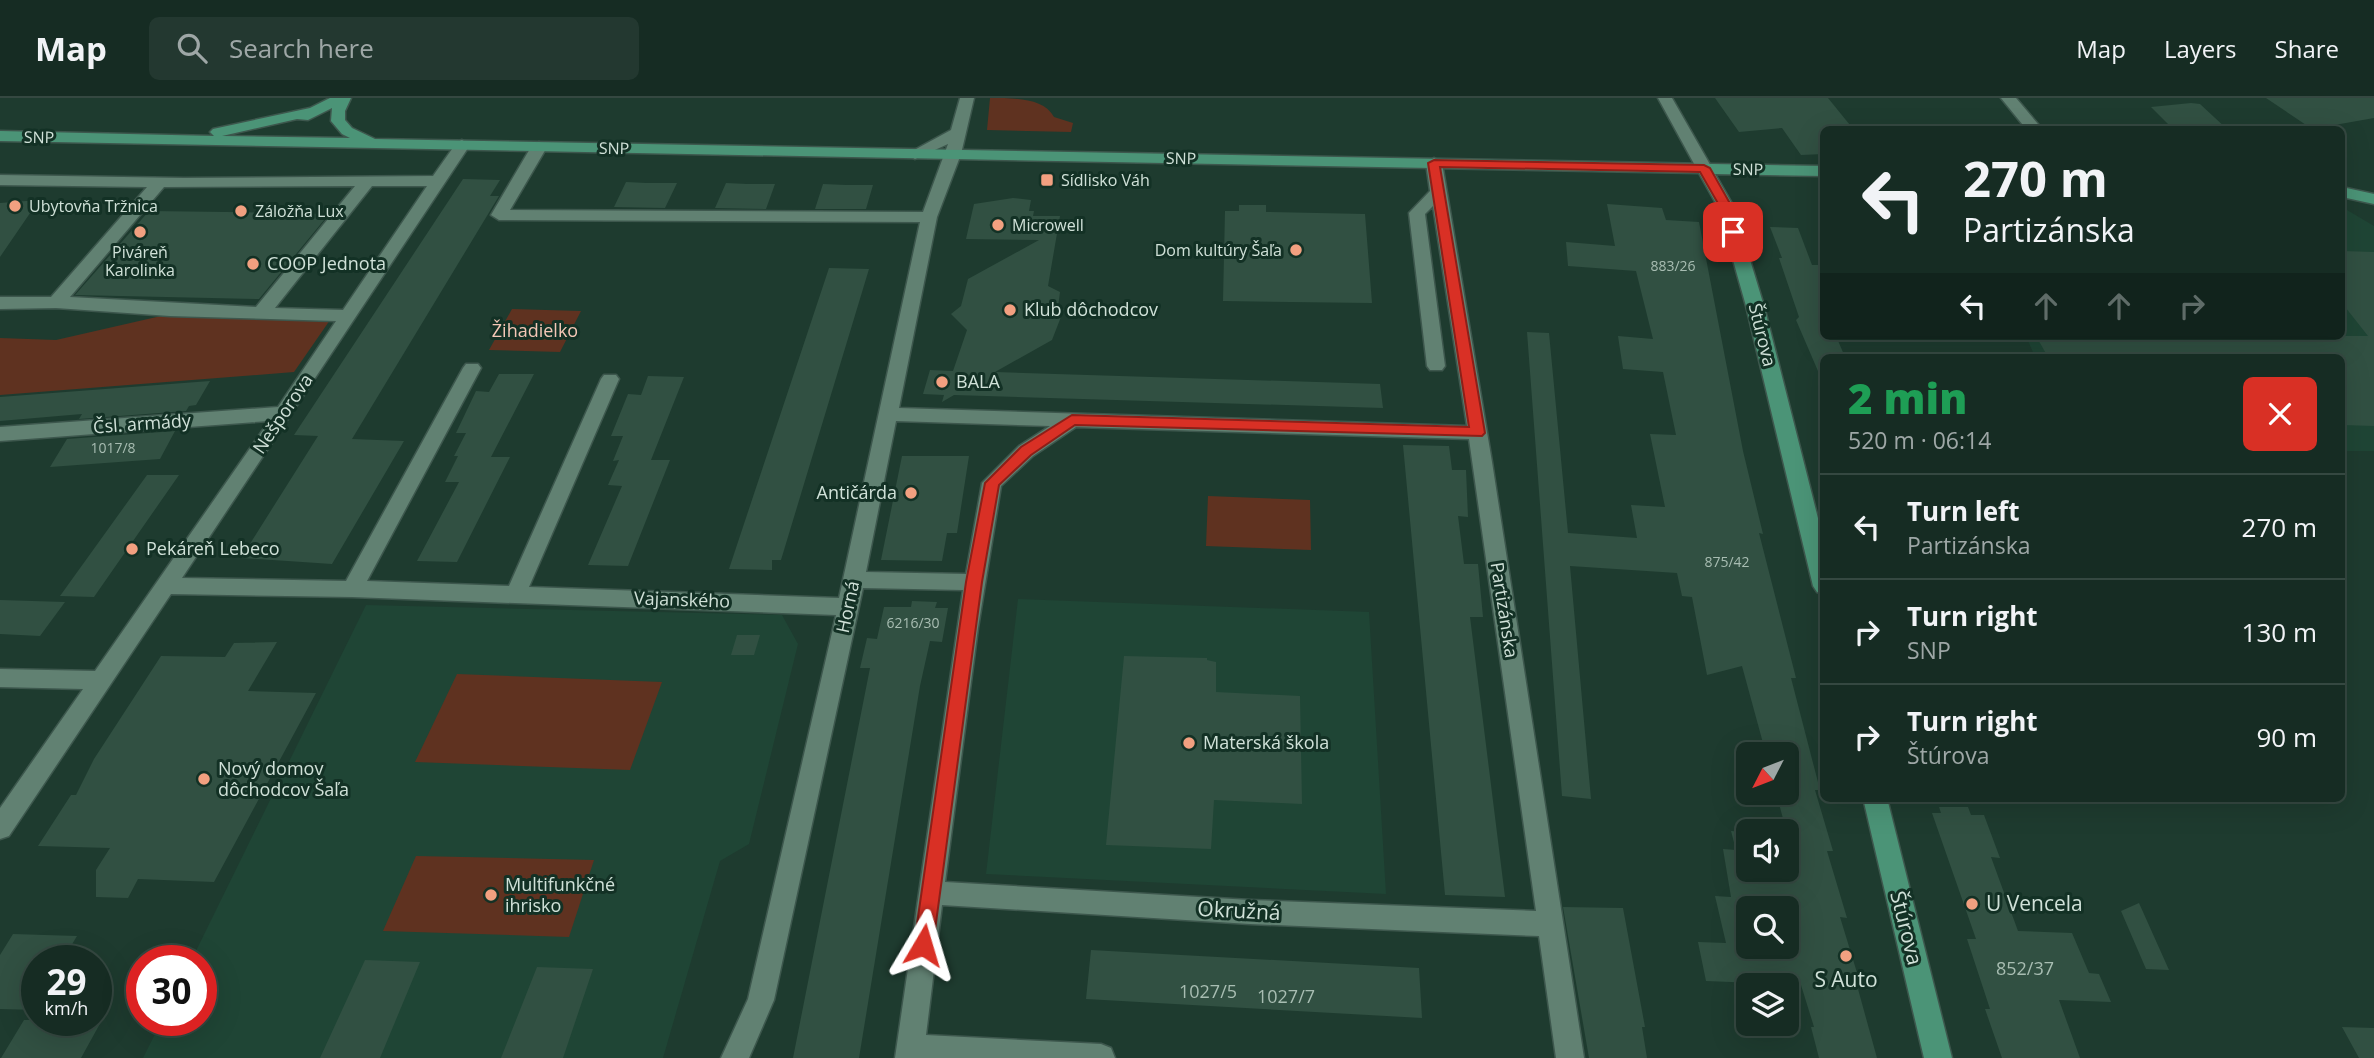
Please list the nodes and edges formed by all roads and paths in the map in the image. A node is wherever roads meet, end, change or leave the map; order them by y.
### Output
1 (343, 98) edge
2 (967, 98) edge
3 (1665, 98) edge
4 (2008, 98) edge
5 (315, 111) junction
6 (2032, 126) edge
7 (958, 133) junction
8 (0, 136) edge
9 (183, 139) junction
10 (250, 141) junction
11 (392, 144) junction
12 (462, 145) junction
13 (539, 147) junction
14 (915, 154) junction
15 (953, 154) junction
16 (1434, 163) junction
17 (1704, 168) junction
18 (1820, 171) edge
19 (0, 180) edge
20 (438, 181) junction
21 (368, 182) junction
22 (159, 183) junction
23 (1438, 192) junction
24 (2345, 193) edge
25 (2374, 200) edge
26 (929, 217) junction
27 (1424, 272) junction
28 (1451, 273) junction
29 (56, 302) junction
30 (0, 303) edge
31 (261, 313) junction
32 (349, 316) junction
33 (1436, 366) dead end
34 (472, 368) dead end
35 (610, 379) dead end
36 (284, 413) junction
37 (889, 414) junction
38 (1072, 420) junction
39 (1477, 433) junction
40 (0, 434) edge
41 (1820, 570) edge
42 (854, 580) junction
43 (974, 582) junction
44 (166, 586) junction
45 (352, 589) junction
46 (515, 596) junction
47 (848, 607) junction
48 (0, 678) edge
49 (100, 680) junction
50 (1876, 802) edge
51 (0, 828) edge
52 (930, 893) junction
53 (1549, 924) junction
54 (910, 1053) edge
55 (735, 1058) edge
56 (1101, 1058) edge
57 (1570, 1058) edge
58 (1938, 1058) edge

1 - 5 main road
1 - 11 main road
2 - 7 street, Horná
3 - 17 street, Štúrova
4 - 6 street
5 - 9 main road
5 - 10 main road
7 - 14 street
7 - 15 street, Horná
8 - 9 main road, SNP
9 - 10 main road, SNP
10 - 11 main road, SNP
11 - 12 main road, SNP
12 - 13 main road, SNP
12 - 20 street, Nešporova
13 - 14 main road, SNP
13 - 26 street
14 - 15 main road, SNP
15 - 16 main road, SNP
15 - 26 street, Horná
16 - 17 main road, SNP
16 - 23 street, Partizánska
17 - 18 main road, SNP
17 - 41 main road, Štúrova
19 - 22 street
20 - 21 street
20 - 32 street, Nešporova
21 - 22 street
21 - 31 street
22 - 29 street
23 - 27 street
23 - 28 street, Partizánska
24 - 25 main road
26 - 37 street, Horná
27 - 28 street
27 - 33 street
28 - 39 street, Partizánska
29 - 30 street
29 - 31 street
31 - 32 street
32 - 36 street, Nešporova
34 - 45 street
35 - 46 street
36 - 40 street, Čsl. armády
36 - 44 street, Nešporova
37 - 38 street
37 - 42 street, Horná
38 - 39 street
38 - 43 street
39 - 53 street, Partizánska
42 - 43 street
42 - 47 street, Horná
43 - 52 street
44 - 45 street, Vajanského
44 - 49 street, Nešporova
45 - 46 street, Vajanského
46 - 47 street, Vajanského
47 - 55 street, Horná
48 - 49 street
49 - 51 street, Nešporova
50 - 58 main road, Štúrova
52 - 53 street, Okružná
52 - 54 street
53 - 57 street, Partizánska
54 - 56 street

